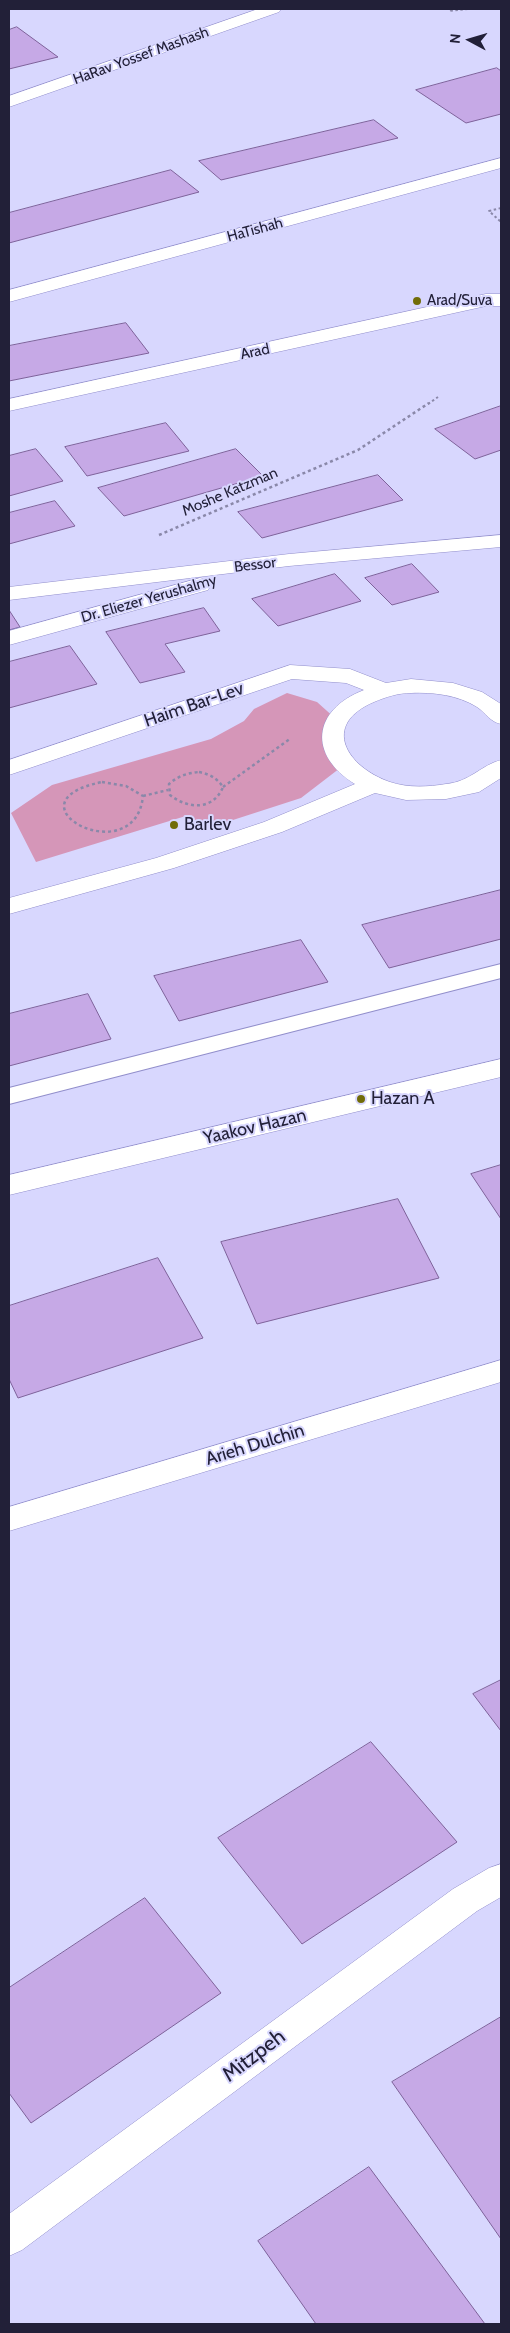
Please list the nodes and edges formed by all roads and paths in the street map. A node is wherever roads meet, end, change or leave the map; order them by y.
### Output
1 (273, 9) edge
2 (452, 9) edge
3 (468, 9) edge
4 (9, 102) edge
5 (501, 163) edge
6 (501, 208) edge
7 (501, 222) edge
8 (9, 296) edge
9 (501, 300) edge
10 (438, 397) dead end
11 (9, 405) edge
12 (159, 535) dead end
13 (501, 541) edge
14 (289, 560) junction
15 (9, 594) edge
16 (9, 638) edge
17 (382, 689) junction
18 (501, 717) edge
19 (336, 718) junction
20 (501, 767) edge
21 (9, 768) edge
22 (374, 785) junction
23 (223, 787) junction
24 (168, 790) junction
25 (142, 796) junction
26 (9, 906) edge
27 (501, 971) edge
28 (501, 1068) edge
29 (9, 1096) edge
30 (9, 1185) edge
31 (501, 1370) edge
32 (9, 1519) edge
33 (501, 1879) edge
34 (9, 2237) edge

1 - 4 street, HaRav Yossef Mashash
2 - 3 path
5 - 8 street, HaTishah
6 - 7 path
9 - 11 street, Arad
10 - 12 path, Moshe Katzman
13 - 14 street, Bessor
14 - 15 street, Bessor
14 - 16 street, Dr. Eliezer Yerushalmy
17 - 18 street
17 - 19 street
17 - 21 street, Haim Bar-Lev
19 - 22 street
19 - 23 path
20 - 22 street
22 - 26 street
23 - 24 path
23 - 24 path
24 - 25 path
25 - 25 path
27 - 29 lane
28 - 30 street, Yaakov Hazan
31 - 32 street, Arieh Dulchin
33 - 34 street, Mitzpeh

